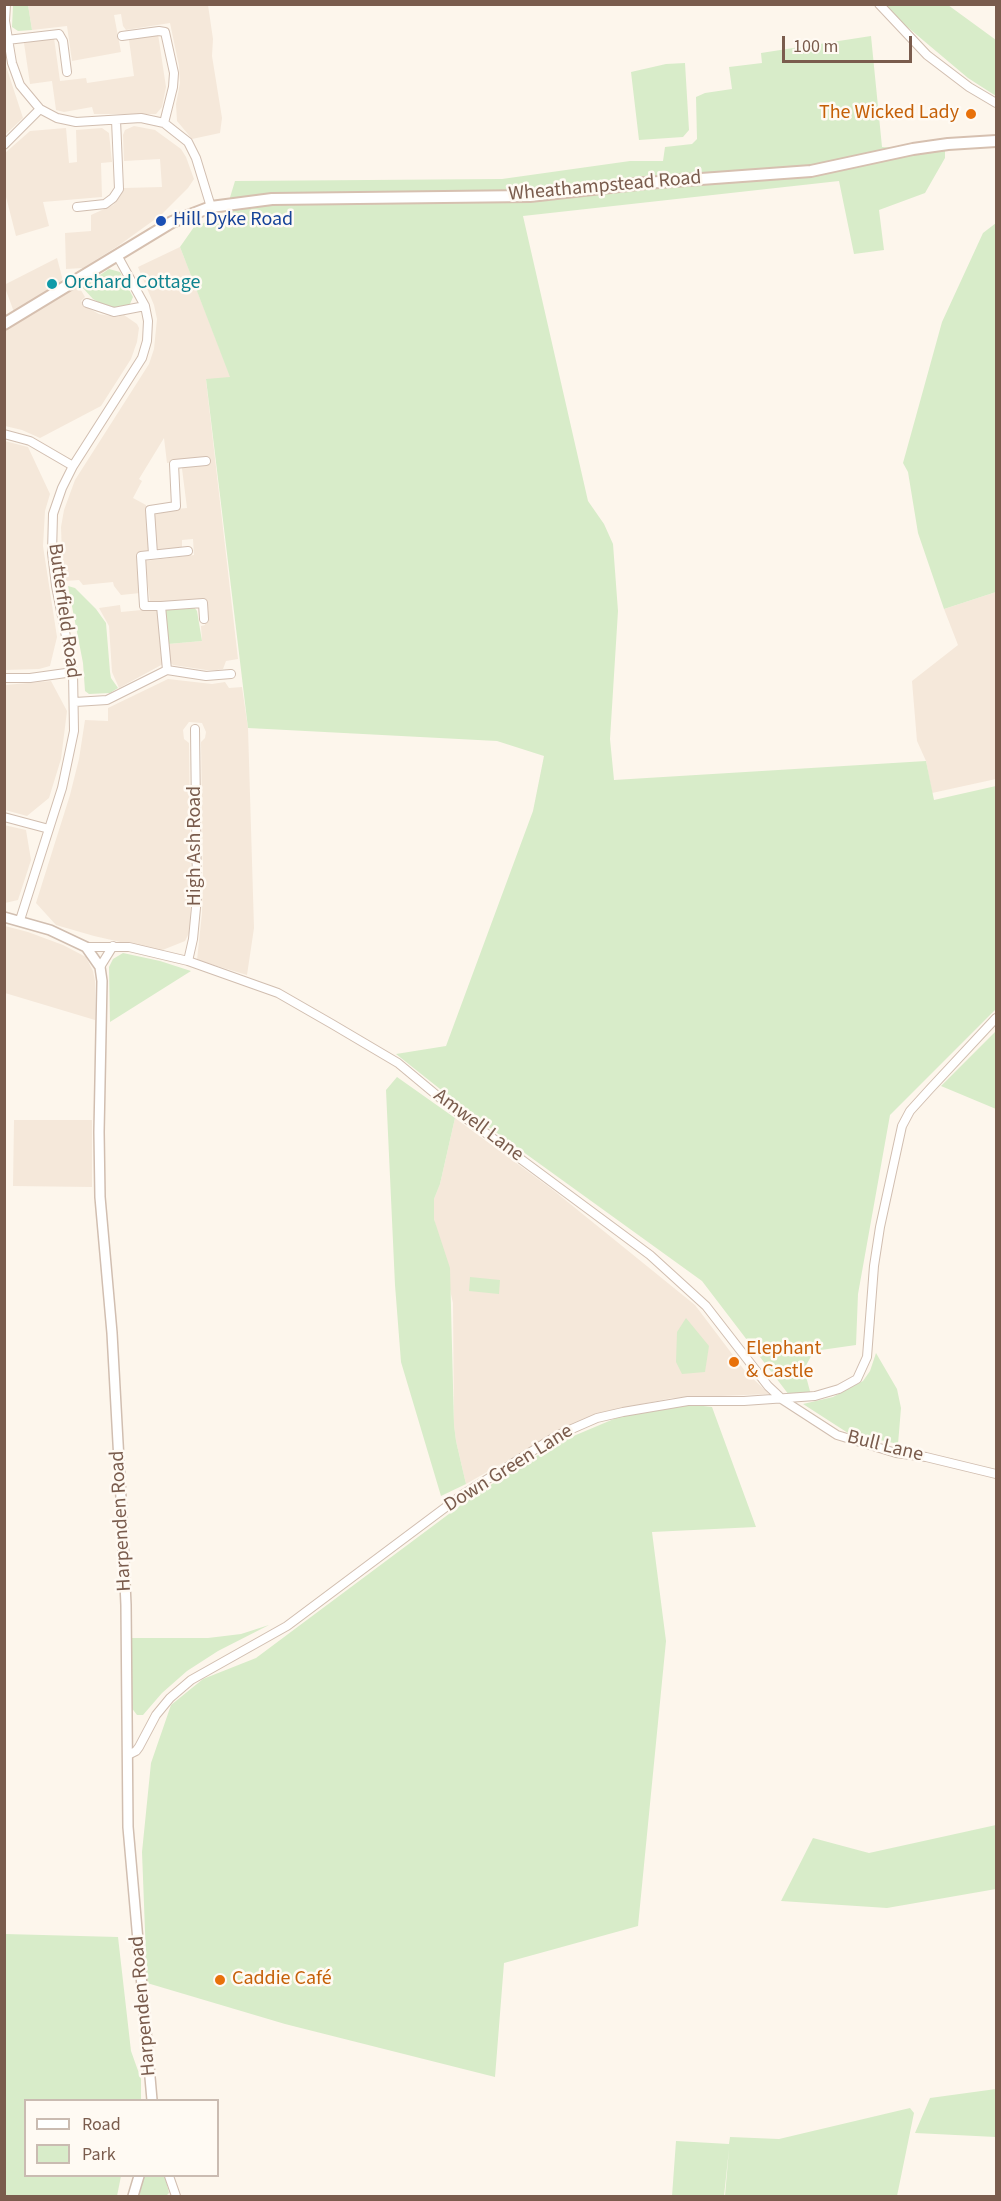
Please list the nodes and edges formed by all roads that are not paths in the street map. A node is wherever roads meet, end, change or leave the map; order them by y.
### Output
1 (6, 4) edge
2 (879, 4) edge
3 (122, 36) dead end
4 (7, 40) junction
5 (67, 72) dead end
6 (996, 103) edge
7 (40, 109) junction
8 (116, 120) junction
9 (164, 123) junction
10 (996, 141) edge
11 (4, 145) edge
12 (77, 207) dead end
13 (210, 207) junction
14 (117, 255) junction
15 (87, 303) dead end
16 (145, 306) junction
17 (4, 324) edge
18 (4, 434) edge
19 (206, 461) dead end
20 (73, 466) junction
21 (188, 551) dead end
22 (153, 554) junction
23 (161, 606) junction
24 (204, 619) dead end
25 (167, 670) junction
26 (73, 672) junction
27 (231, 674) dead end
28 (4, 678) edge
29 (75, 702) junction
30 (195, 729) dead end
31 (4, 817) edge
32 (49, 829) junction
33 (4, 917) edge
34 (20, 920) junction
35 (113, 946) junction
36 (86, 947) junction
37 (188, 961) junction
38 (100, 967) junction
39 (996, 1018) edge
40 (783, 1400) junction
41 (996, 1474) edge
42 (128, 1755) junction
43 (152, 2099) edge
44 (138, 2177) edge
45 (170, 2177) edge
46 (133, 2196) edge
47 (176, 2196) edge

1 - 4 street
2 - 6 street
3 - 9 street
4 - 5 street
4 - 7 street
7 - 8 street
7 - 11 street
8 - 9 street
8 - 12 street
9 - 13 street
10 - 13 main road, Wheathampstead Road
13 - 14 main road, Wheathampstead Road
14 - 16 street, Butterfield Road
14 - 17 main road, Wheathampstead Road
15 - 16 street
16 - 20 street, Butterfield Road
18 - 20 street
19 - 22 street
20 - 26 street, Butterfield Road
21 - 22 street
22 - 23 street
23 - 24 street
23 - 25 street
25 - 27 street
25 - 29 street
26 - 28 street
26 - 29 street, Butterfield Road
29 - 32 street, Butterfield Road
30 - 37 street, High Ash Road
31 - 32 street
32 - 34 street, Butterfield Road
33 - 34 street
34 - 36 street
35 - 36 street, Amwell Lane
35 - 37 street, Amwell Lane
35 - 38 street
36 - 38 street, Harpenden Road
37 - 40 street, Amwell Lane
38 - 42 street, Harpenden Road
39 - 40 street, Down Green Lane
40 - 41 street, Bull Lane
40 - 42 street, Down Green Lane
42 - 43 street, Harpenden Road
44 - 46 street
45 - 47 street

